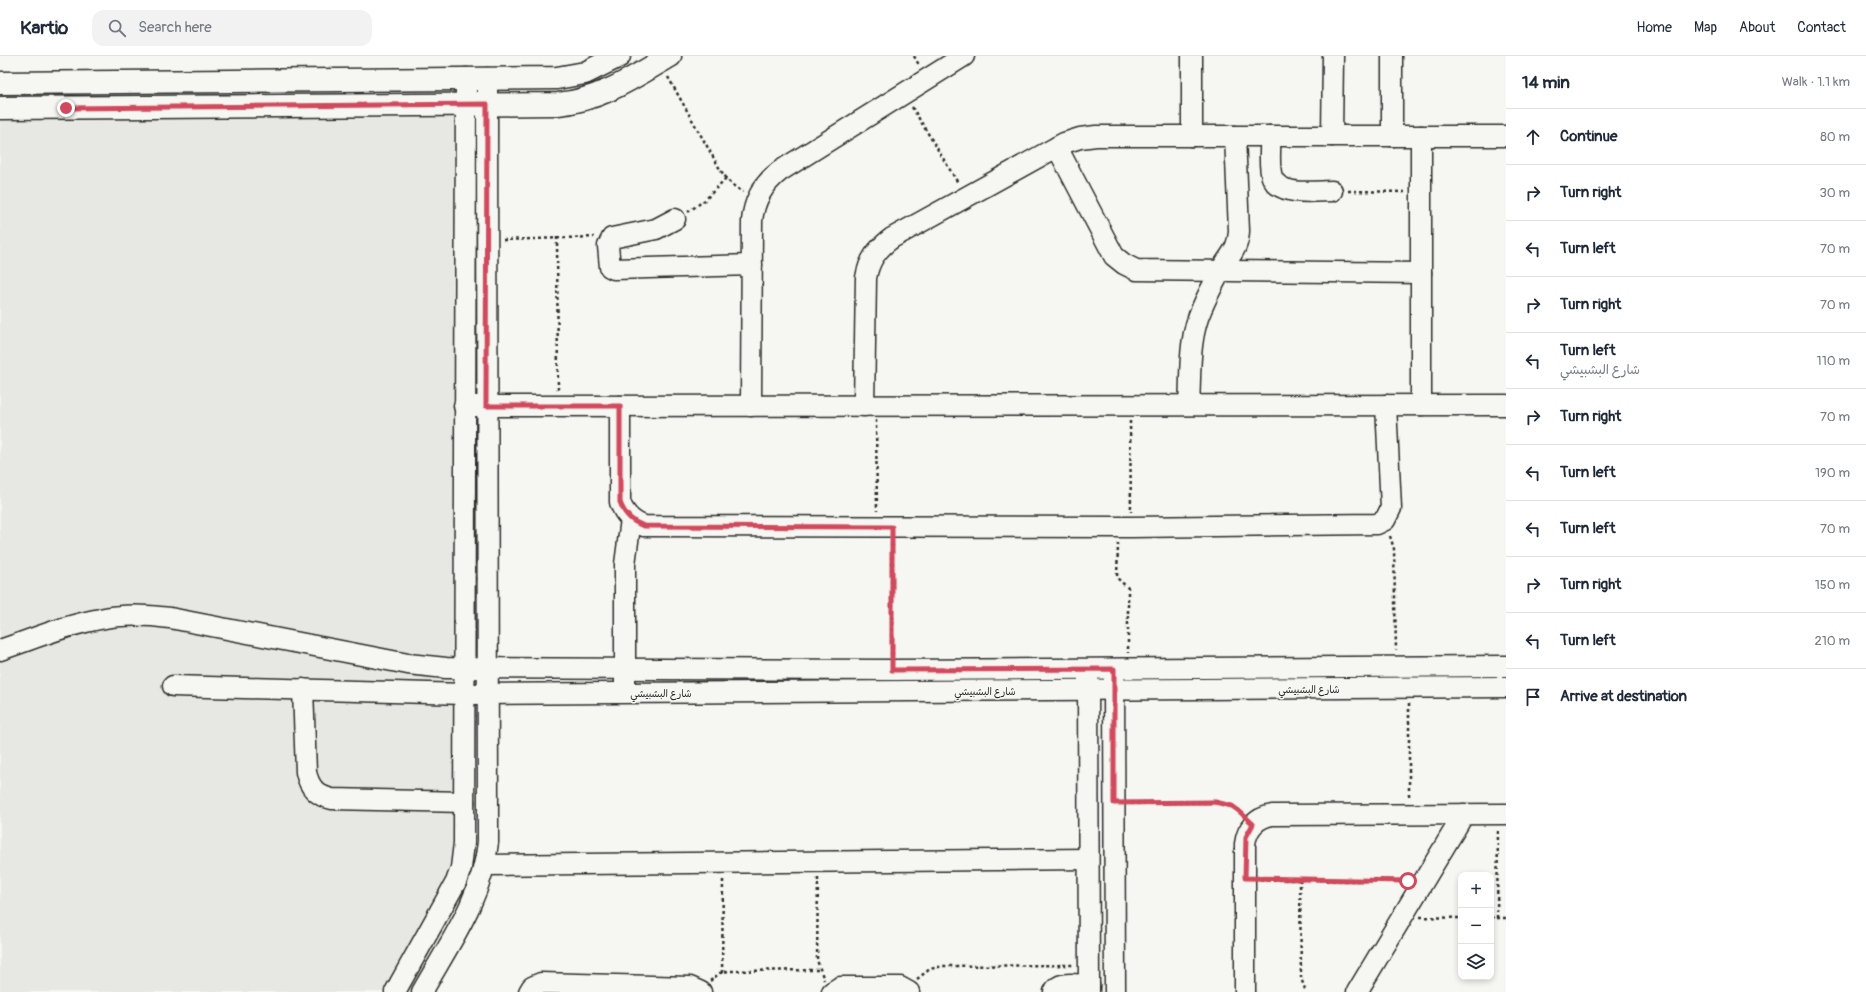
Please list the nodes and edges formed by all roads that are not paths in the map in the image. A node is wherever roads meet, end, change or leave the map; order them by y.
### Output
1 (618, 56) edge
2 (964, 56) edge
3 (1192, 56) edge
4 (1333, 56) edge
5 (1392, 56) edge
6 (665, 59) edge
7 (476, 78) junction
8 (0, 83) edge
9 (476, 104) junction
10 (0, 108) edge
11 (1192, 136) junction
12 (1235, 136) junction
13 (1270, 136) junction
14 (1332, 136) junction
15 (1392, 136) junction
16 (1421, 136) junction
17 (1506, 136) edge
18 (1057, 146) junction
19 (1332, 191) road end
20 (675, 219) road end
21 (752, 264) junction
22 (1221, 271) junction
23 (1422, 273) junction
24 (1189, 405) junction
25 (1421, 405) junction
26 (1506, 405) edge
27 (464, 406) junction
28 (486, 406) junction
29 (620, 406) junction
30 (751, 406) junction
31 (870, 406) junction
32 (1386, 406) junction
33 (631, 519) junction
34 (0, 650) edge
35 (1506, 666) edge
36 (464, 668) junction
37 (487, 668) junction
38 (625, 669) junction
39 (1088, 669) junction
40 (1121, 669) junction
41 (173, 686) dead end
42 (1506, 688) edge
43 (303, 689) junction
44 (1088, 690) junction
45 (1114, 690) junction
46 (625, 693) junction
47 (464, 694) junction
48 (488, 694) junction
49 (464, 802) junction
50 (1464, 814) junction
51 (1502, 814) edge
52 (1088, 859) junction
53 (485, 865) junction
54 (704, 988) edge
55 (829, 988) edge
56 (1089, 988) edge
57 (909, 991) edge
58 (395, 992) edge
59 (422, 992) edge
60 (529, 992) edge
61 (1054, 992) edge
62 (1115, 992) edge
63 (1246, 992) edge
64 (1357, 992) edge

1 - 7 main road
2 - 21 street
3 - 11 street
4 - 14 street
5 - 15 street
6 - 9 main road
7 - 8 main road
7 - 9 street
9 - 10 main road
9 - 27 street
9 - 28 street
11 - 12 street
11 - 18 street
12 - 13 street
12 - 22 street
13 - 14 street
13 - 19 street
14 - 15 street
15 - 16 street
16 - 17 street
16 - 23 street
18 - 22 street
18 - 31 street
20 - 21 street
21 - 30 street
22 - 23 street
22 - 24 street
23 - 25 street
24 - 31 street
24 - 32 street
25 - 26 street
25 - 32 street
27 - 28 street
27 - 36 street
28 - 29 street
28 - 37 street
29 - 30 street
29 - 33 street
30 - 31 street
32 - 33 street
33 - 38 street
34 - 36 street
35 - 40 street
36 - 37 street
36 - 47 street
37 - 38 street
37 - 48 street
38 - 39 street
38 - 46 street
39 - 40 street
39 - 44 street
40 - 45 street
41 - 43 street, شارع البشبيشي
42 - 45 street, شارع البشبيشي
43 - 47 street, شارع البشبيشي
43 - 49 street
44 - 45 street, شارع البشبيشي
44 - 46 street, شارع البشبيشي
44 - 52 street
45 - 62 street
46 - 48 street, شارع البشبيشي
47 - 48 street, شارع البشبيشي
47 - 49 street
48 - 53 street
49 - 58 street
50 - 51 street
50 - 63 street
50 - 64 street
52 - 53 street
52 - 56 street
53 - 59 street
54 - 60 street
55 - 57 street
56 - 61 street

